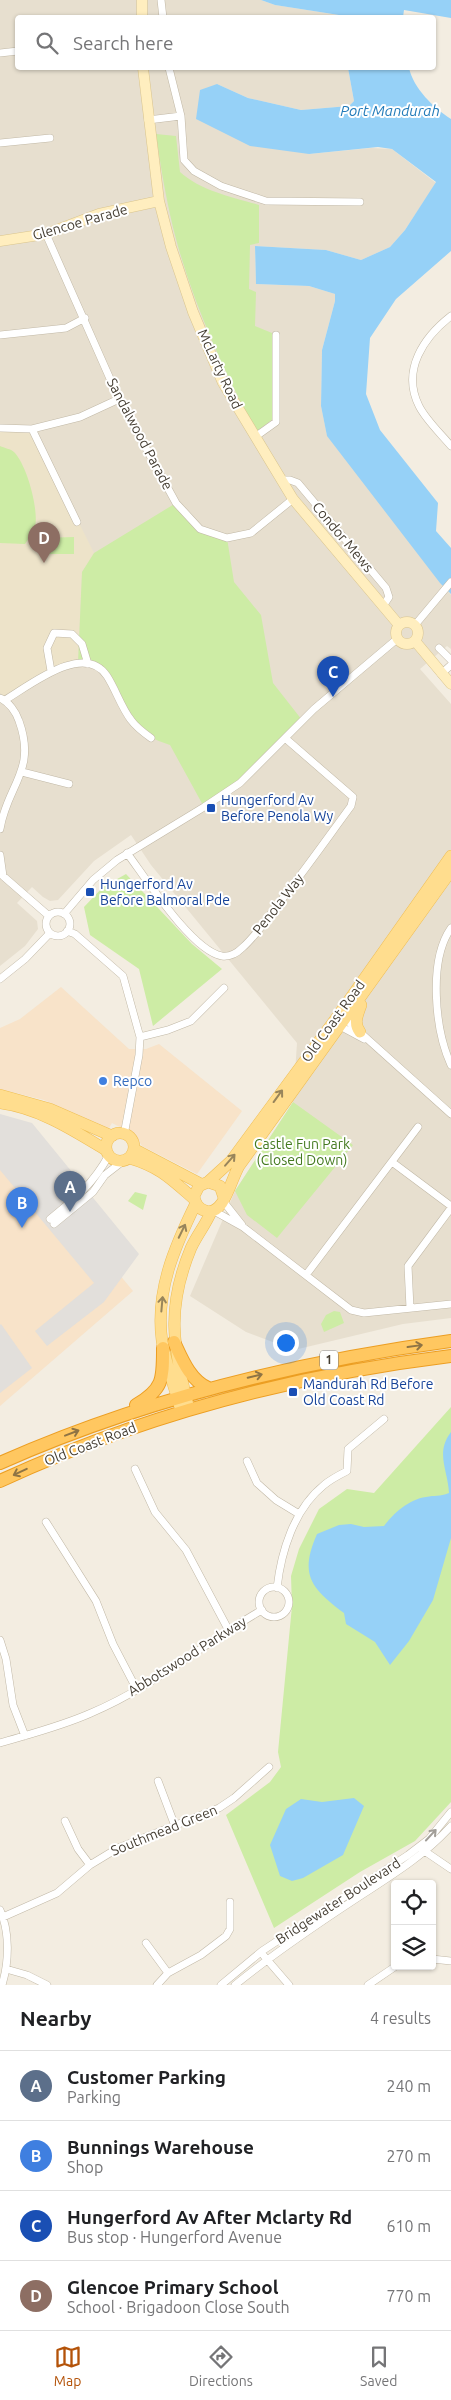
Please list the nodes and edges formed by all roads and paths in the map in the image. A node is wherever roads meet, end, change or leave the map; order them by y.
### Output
1 (142, 0) edge
2 (161, 0) edge
3 (142, 15) edge
4 (163, 15) edge
5 (15, 51) edge
6 (0, 53) edge
7 (143, 70) edge
8 (170, 70) edge
9 (181, 116) junction
10 (148, 120) junction
11 (50, 138) dead end
12 (0, 143) edge
13 (159, 201) junction
14 (360, 202) dead end
15 (46, 234) junction
16 (0, 241) edge
17 (451, 316) edge
18 (85, 318) junction
19 (0, 335) edge
20 (276, 335) dead end
21 (119, 399) junction
22 (0, 428) edge
23 (32, 429) junction
24 (255, 437) junction
25 (451, 446) edge
26 (282, 480) junction
27 (294, 498) junction
28 (77, 522) dead end
29 (451, 582) edge
30 (384, 606) junction
31 (399, 625) junction
32 (415, 625) junction
33 (397, 639) junction
34 (415, 641) junction
35 (439, 648) dead end
36 (451, 660) edge
37 (88, 664) junction
38 (451, 665) edge
39 (51, 672) junction
40 (441, 674) junction
41 (451, 684) edge
42 (2, 699) edge
43 (151, 738) dead end
44 (285, 738) junction
45 (22, 772) junction
46 (69, 784) dead end
47 (0, 829) edge
48 (127, 853) junction
49 (0, 854) edge
50 (451, 856) edge
51 (451, 872) edge
52 (1, 876) edge
53 (64, 914) junction
54 (49, 916) junction
55 (451, 928) edge
56 (67, 931) junction
57 (50, 933) junction
58 (0, 979) edge
59 (370, 985) junction
60 (224, 988) dead end
61 (340, 1020) junction
62 (363, 1036) junction
63 (140, 1037) junction
64 (451, 1066) edge
65 (0, 1095) edge
66 (0, 1103) edge
67 (450, 1112) edge
68 (418, 1127) dead end
69 (124, 1135) junction
70 (112, 1136) junction
71 (107, 1152) junction
72 (129, 1156) junction
73 (392, 1162) junction
74 (205, 1183) junction
75 (224, 1200) junction
76 (195, 1201) junction
77 (451, 1207) edge
78 (213, 1211) junction
79 (244, 1227) junction
80 (306, 1275) junction
81 (451, 1304) edge
82 (410, 1308) junction
83 (451, 1341) edge
84 (169, 1345) junction
85 (451, 1356) edge
86 (208, 1388) junction
87 (181, 1396) junction
88 (185, 1410) junction
89 (116, 1416) junction
90 (384, 1419) dead end
91 (247, 1461) dead end
92 (0, 1463) edge
93 (135, 1469) dead end
94 (0, 1481) edge
95 (299, 1514) junction
96 (46, 1522) dead end
97 (277, 1588) junction
98 (262, 1610) junction
99 (228, 1629) junction
100 (0, 1640) edge
101 (137, 1690) junction
102 (25, 1736) junction
103 (0, 1743) edge
104 (269, 1767) dead end
105 (158, 1781) dead end
106 (451, 1812) edge
107 (65, 1821) dead end
108 (175, 1826) junction
109 (451, 1826) edge
110 (419, 1846) junction
111 (424, 1853) junction
112 (90, 1865) junction
113 (451, 1869) edge
114 (338, 1900) junction
115 (230, 1902) dead end
116 (343, 1908) junction
117 (2, 1914) edge
118 (146, 1943) dead end
119 (261, 1952) junction
120 (436, 1958) edge
121 (266, 1959) junction
122 (451, 1960) edge
123 (6, 1969) junction
124 (391, 1969) edge
125 (168, 1973) junction
126 (2, 1985) edge
127 (47, 1985) edge
128 (157, 1985) edge
129 (221, 1985) edge
130 (235, 1985) edge
131 (289, 1985) edge
132 (368, 1985) edge

1 - 3 street
2 - 4 street
5 - 6 street
7 - 10 street, McLarty Road
8 - 9 street
9 - 10 street
9 - 14 street
10 - 13 street, McLarty Road
11 - 12 street
13 - 15 street, Glencoe Parade
13 - 24 street, McLarty Road
15 - 16 street, Glencoe Parade
15 - 18 street, Sandalwood Parade
17 - 25 street
18 - 19 street
18 - 21 street, Sandalwood Parade
20 - 24 street
21 - 23 street
21 - 27 street, Sandalwood Parade
22 - 23 street
23 - 28 street
24 - 26 street, McLarty Road
26 - 27 street, McLarty Road
26 - 30 street, Condor Mews
27 - 30 street, McLarty Road
29 - 32 street
30 - 31 street, McLarty Road
31 - 32 street
31 - 33 street
32 - 34 street
33 - 34 street
33 - 44 street
34 - 40 street
35 - 36 street
37 - 39 street
37 - 39 street
37 - 43 street
38 - 40 street
39 - 42 street
40 - 41 street
42 - 45 street
44 - 48 street
44 - 48 street, Penola Way
45 - 46 street
45 - 47 street
48 - 53 street
49 - 52 street
50 - 61 main road, Old Coast Road
51 - 59 main road, Old Coast Road
52 - 54 street
53 - 54 street
53 - 56 street
54 - 57 street
55 - 64 street
56 - 57 street
56 - 63 street
57 - 58 street
59 - 61 main road, Old Coast Road
59 - 62 main road
60 - 63 street
61 - 62 street
74 -> 61 main road, Old Coast Road
61 - 75 main road, Old Coast Road
62 - 67 street
63 - 69 street
65 - 70 main road
66 - 71 main road
68 - 73 street
69 - 70 main road
69 - 72 main road
70 - 71 main road
71 - 72 main road
71 - 72 street
72 - 74 main road
72 - 76 main road
73 - 77 street
73 - 80 street
74 - 75 main road
74 - 76 main road
75 - 78 main road
75 - 79 street
76 - 78 main road
84 -> 76 main road
77 - 82 street
78 - 79 street
78 - 84 main road
79 - 80 street
80 - 82 street
81 - 82 street
86 -> 83 highway, 1
84 - 86 highway
84 - 87 main road
84 - 89 highway
85 - 88 highway, 1
86 - 87 highway, Old Coast Road / 1
87 - 88 main road
87 - 89 highway, Old Coast Road / 1
88 -> 94 highway, Old Coast Road / 1
92 -> 89 highway, Old Coast Road / 1
90 - 95 street
91 - 95 street
93 - 99 street
95 - 97 street
96 - 101 street
97 - 98 street
97 - 98 street
98 - 99 street, Abbotswood Parkway
99 - 101 street, Abbotswood Parkway
100 - 102 street
101 - 102 street, Abbotswood Parkway
102 - 103 street, Abbotswood Parkway
104 - 108 street, Southmead Green
105 - 108 street
110 -> 106 street, Bridgewater Boulevard
107 - 112 street
108 - 112 street, Southmead Green
109 - 111 street, Bridgewater Boulevard
110 - 111 street
110 - 114 street, Bridgewater Boulevard
111 - 113 street
111 - 116 street, Bridgewater Boulevard
112 - 117 street, Southmead Green
114 - 116 street
114 - 119 street, Bridgewater Boulevard
115 - 125 street
116 - 121 street, Bridgewater Boulevard
117 - 123 street
118 - 125 street
119 - 121 street
119 - 129 street, Bridgewater Boulevard
120 - 122 street
121 - 130 street, Bridgewater Boulevard
121 - 131 street
123 - 126 street
123 - 127 street
124 - 132 street
125 - 128 street

